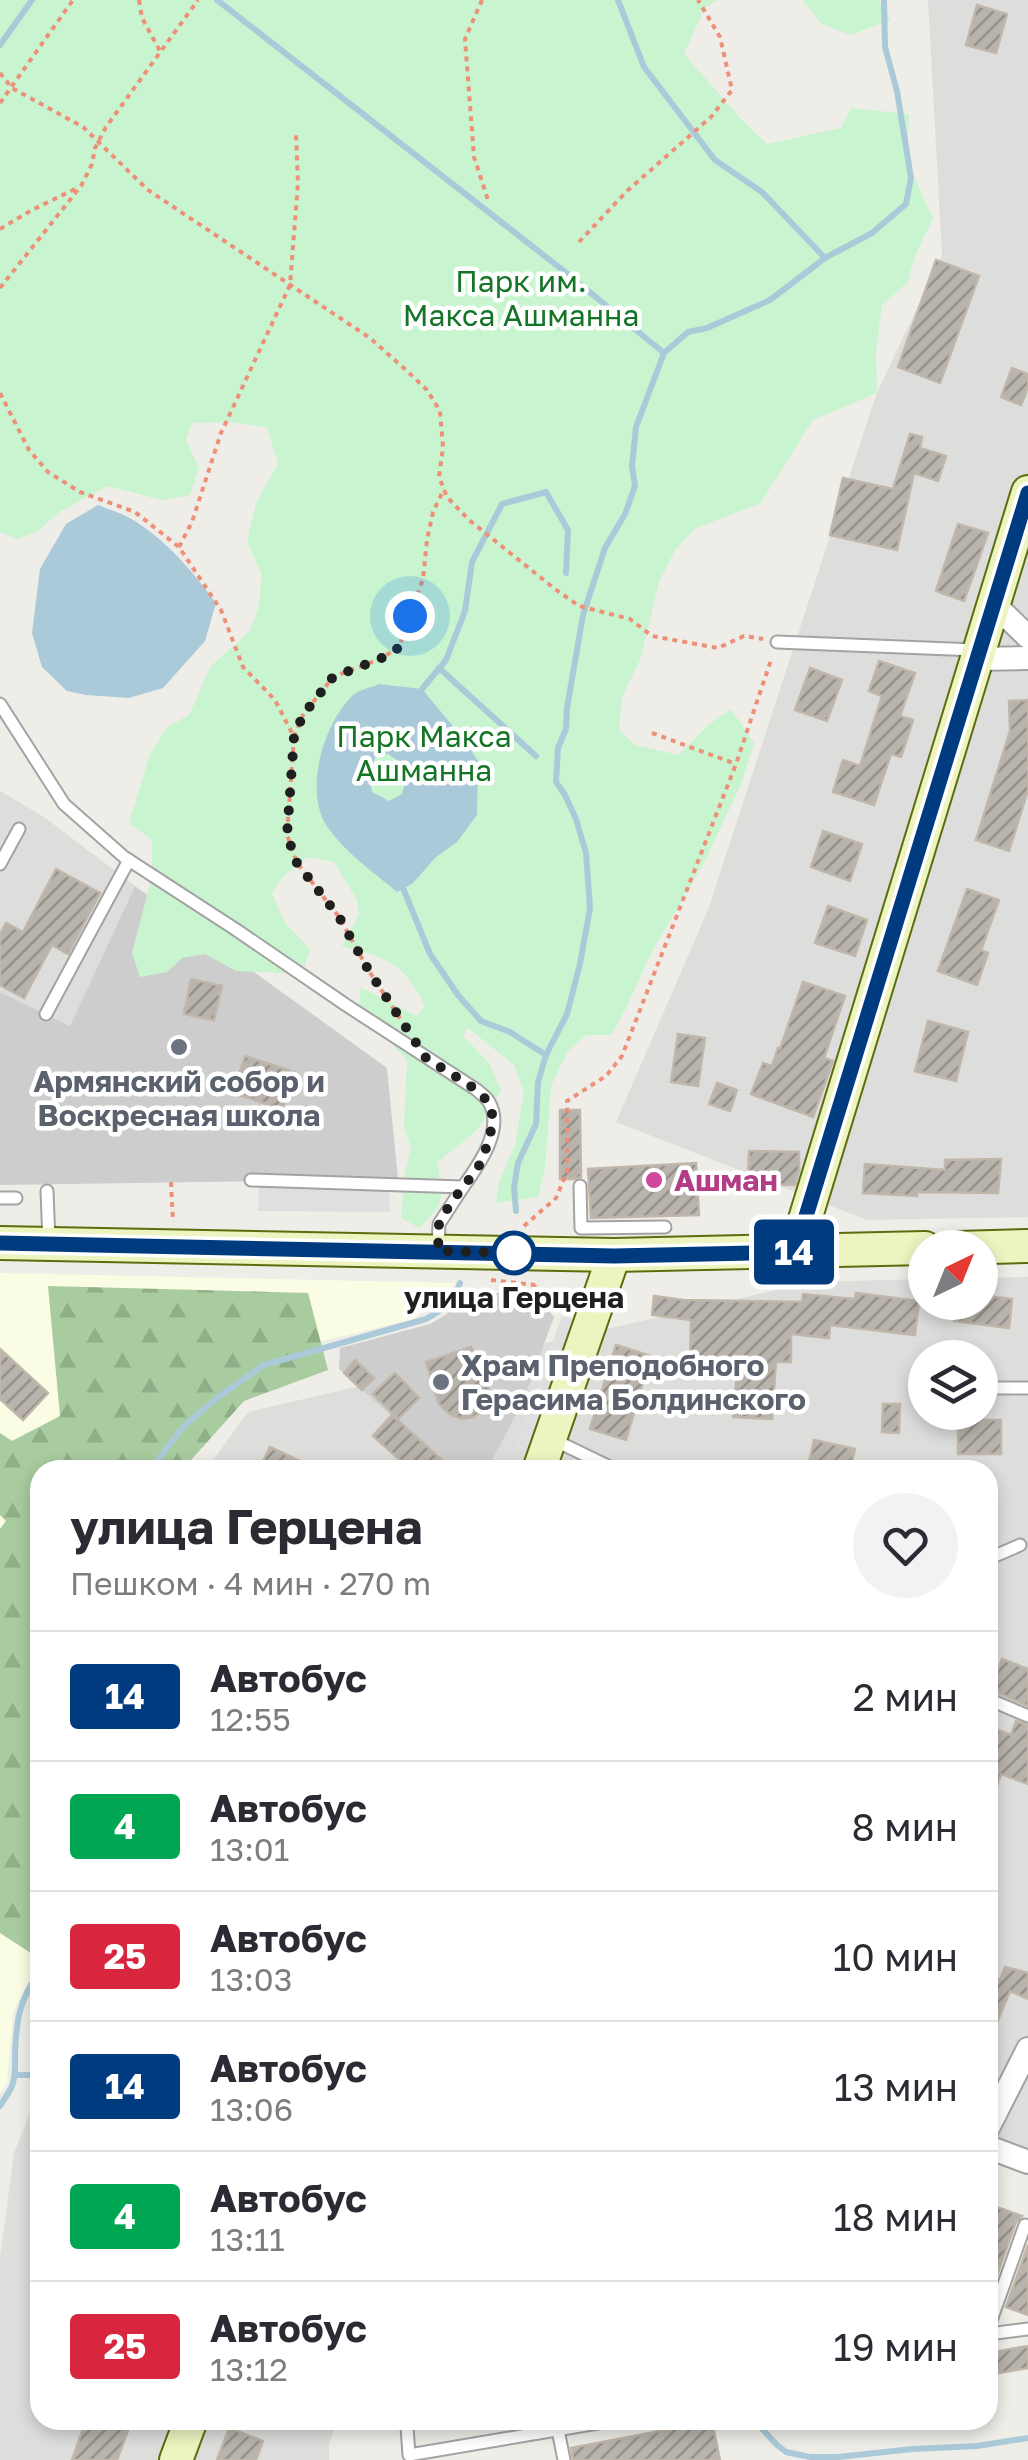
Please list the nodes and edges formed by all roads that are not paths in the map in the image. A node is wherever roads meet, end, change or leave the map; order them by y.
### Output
1 (1028, 492) edge
2 (994, 604) junction
3 (1028, 638) edge
4 (777, 642) road end
5 (978, 655) junction
6 (1028, 658) edge
7 (0, 704) edge
8 (19, 829) dead end
9 (129, 860) junction
10 (0, 864) edge
11 (46, 1014) dead end
12 (250, 1180) dead end
13 (580, 1186) dead end
14 (463, 1187) junction
15 (48, 1191) dead end
16 (0, 1198) edge
17 (16, 1198) dead end
18 (665, 1227) dead end
19 (0, 1242) edge
20 (614, 1242) junction
21 (49, 1244) junction
22 (1028, 1246) edge
23 (998, 1247) edge
24 (908, 1249) edge
25 (438, 1251) junction
26 (795, 1252) junction
27 (998, 1388) edge
28 (1028, 1388) edge
29 (550, 1438) junction
30 (542, 1460) edge
31 (595, 1460) edge
32 (1020, 1545) dead end
33 (998, 1555) edge
34 (998, 1703) edge
35 (1028, 1716) edge
36 (1028, 2049) edge
37 (998, 2108) edge
38 (998, 2151) edge
39 (1028, 2162) edge
40 (1024, 2226) dead end
41 (998, 2303) edge
42 (1028, 2329) edge
43 (998, 2331) edge
44 (186, 2430) edge
45 (407, 2430) edge
46 (558, 2430) joint
47 (176, 2460) edge
48 (564, 2460) edge

1 - 2 street
2 - 3 street
2 - 5 street
4 - 5 lane
5 - 6 street
5 - 26 street
7 - 9 lane
8 - 10 lane
9 - 11 lane
9 - 14 lane
12 - 14 lane
13 - 20 lane
14 - 25 lane
15 - 21 lane
16 - 17 lane
18 - 20 lane
19 - 21 street
20 - 25 street
20 - 26 street
20 - 29 street
21 - 25 street
22 - 23 street
24 - 26 street
27 - 28 lane
29 - 30 street
29 - 31 lane
32 - 33 lane
34 - 35 lane
36 - 37 street
38 - 39 street
40 - 41 lane
42 - 43 lane
44 - 47 street
45 - 46 lane
46 - 48 lane

